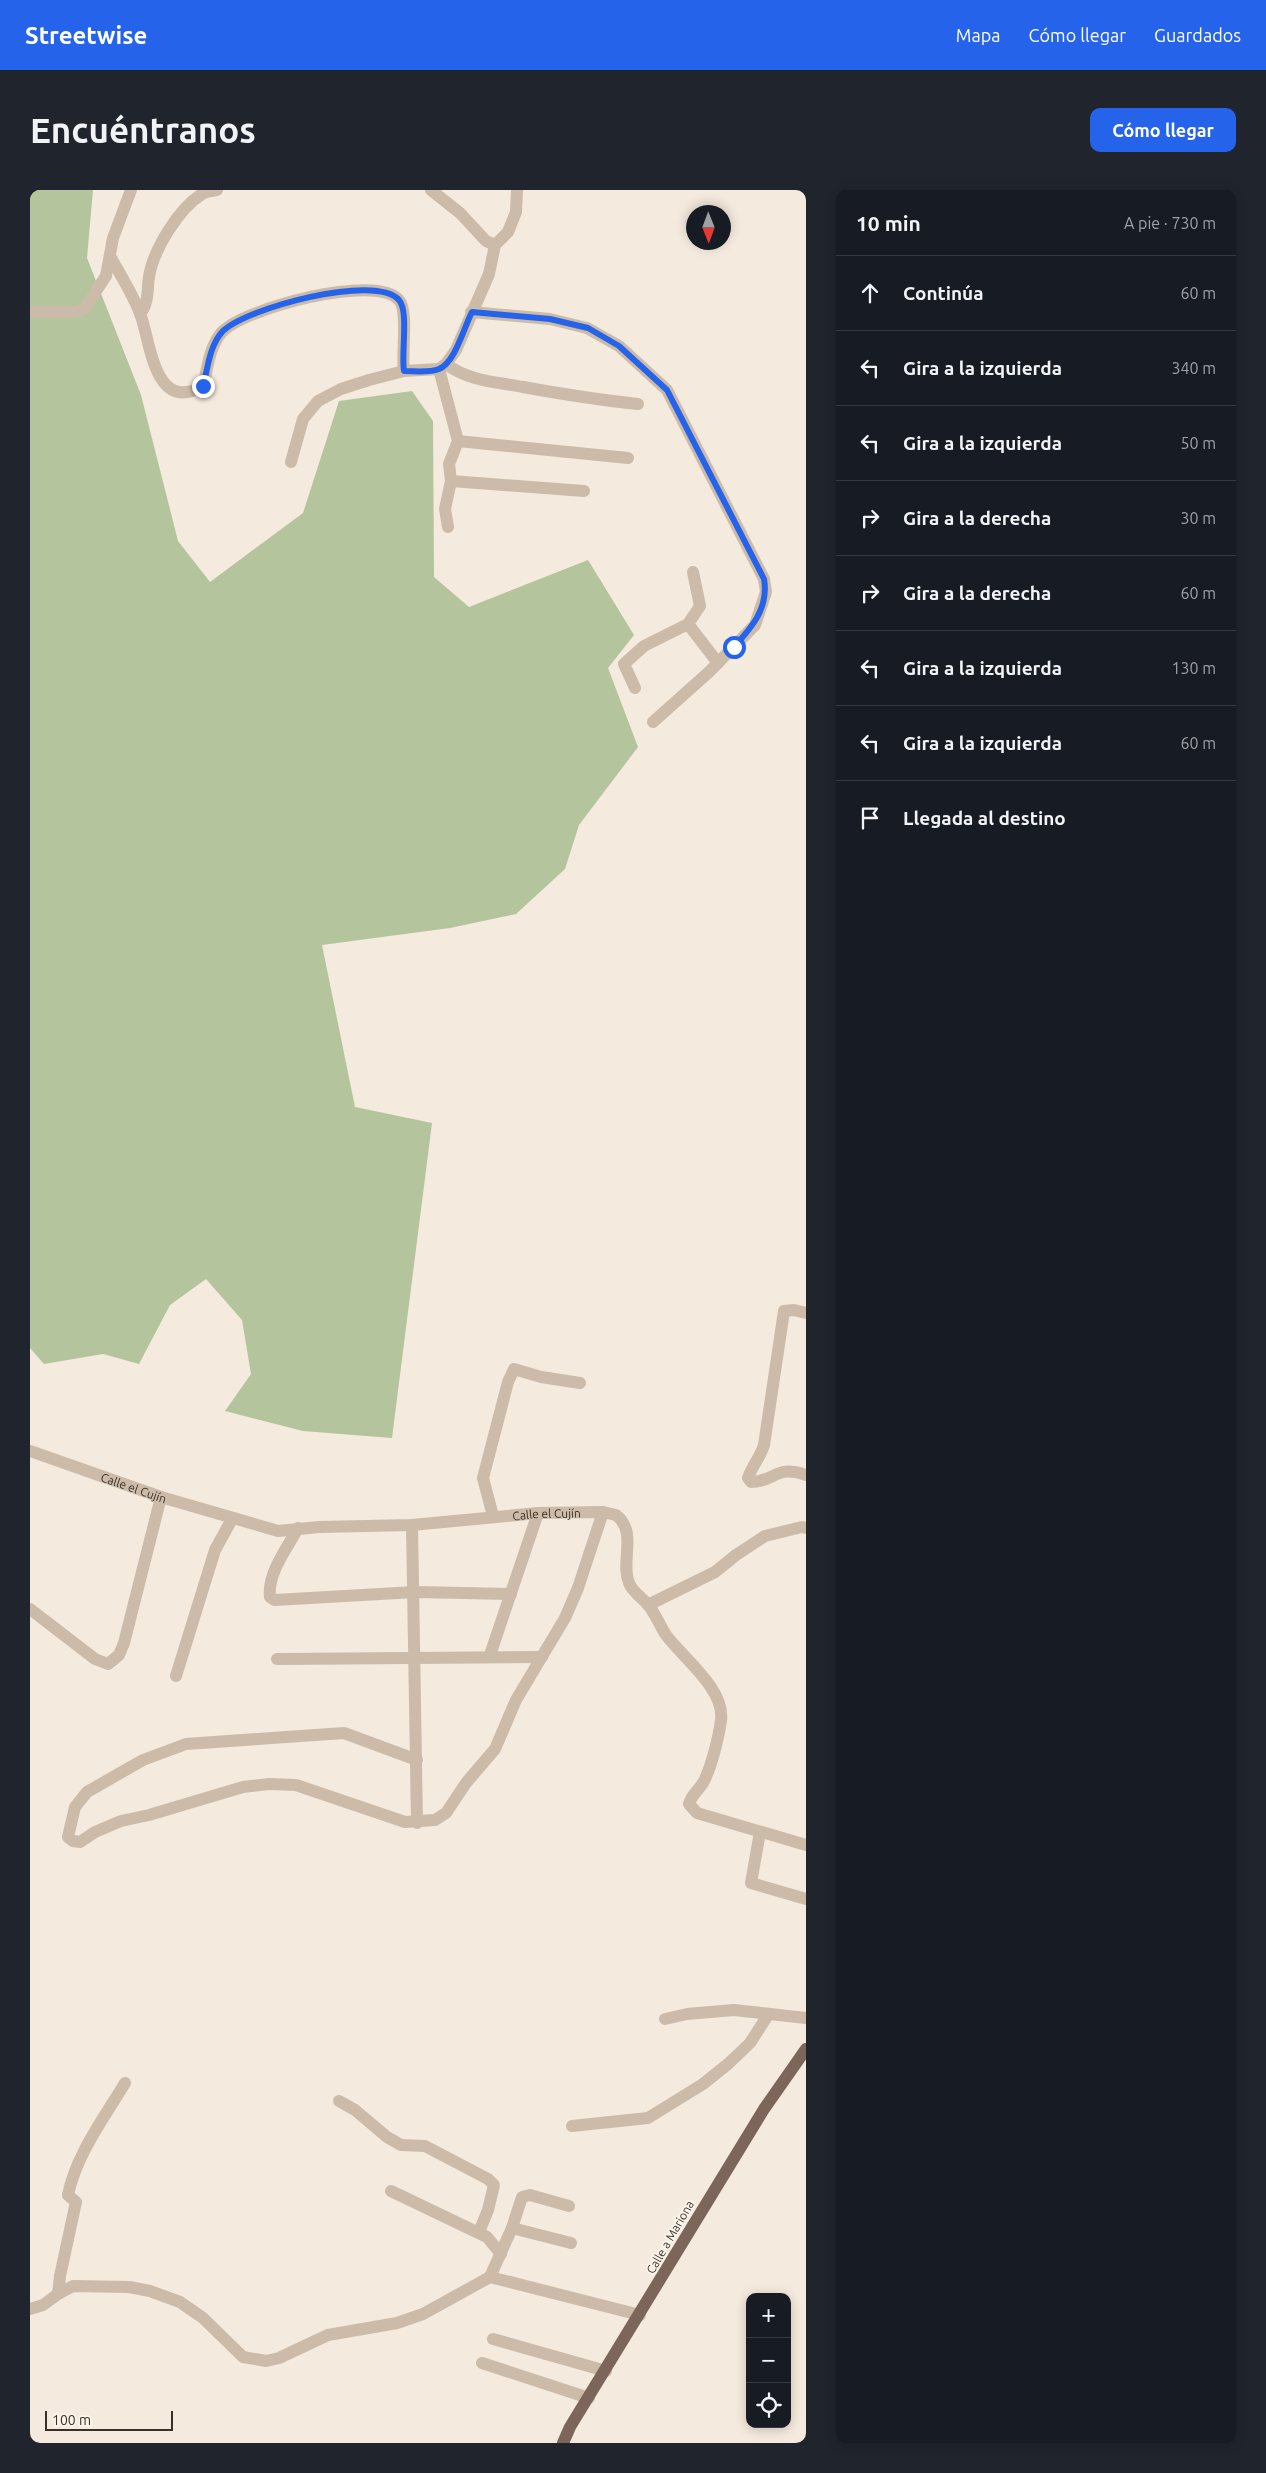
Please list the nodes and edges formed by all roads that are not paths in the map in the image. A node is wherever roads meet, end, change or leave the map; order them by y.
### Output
1 (131, 190) edge
2 (217, 190) edge
3 (431, 190) edge
4 (517, 190) edge
5 (496, 245) junction
6 (111, 258) junction
7 (30, 312) edge
8 (472, 312) junction
9 (140, 314) junction
10 (443, 367) junction
11 (404, 371) junction
12 (638, 404) dead end
13 (458, 442) junction
14 (628, 458) dead end
15 (291, 462) dead end
16 (451, 481) junction
17 (584, 491) dead end
18 (448, 527) dead end
19 (693, 572) dead end
20 (688, 624) junction
21 (718, 663) junction
22 (635, 688) dead end
23 (653, 722) dead end
24 (806, 1313) edge
25 (580, 1383) dead end
26 (30, 1451) edge
27 (806, 1475) edge
28 (161, 1497) junction
29 (603, 1512) junction
30 (538, 1513) junction
31 (492, 1516) junction
32 (232, 1519) junction
33 (412, 1525) junction
34 (298, 1528) junction
35 (806, 1528) edge
36 (414, 1592) junction
37 (511, 1594) junction
38 (648, 1605) junction
39 (30, 1609) edge
40 (414, 1656) junction
41 (490, 1656) junction
42 (542, 1657) junction
43 (277, 1659) dead end
44 (176, 1676) dead end
45 (417, 1760) junction
46 (417, 1823) junction
47 (760, 1832) junction
48 (806, 1846) edge
49 (806, 1899) edge
50 (768, 2015) junction
51 (806, 2018) edge
52 (665, 2019) dead end
53 (806, 2049) edge
54 (125, 2083) dead end
55 (339, 2101) dead end
56 (572, 2126) dead end
57 (391, 2191) dead end
58 (568, 2206) dead end
59 (512, 2228) junction
60 (479, 2232) junction
61 (571, 2244) dead end
62 (501, 2254) junction
63 (490, 2277) junction
64 (58, 2294) junction
65 (30, 2309) edge
66 (640, 2315) junction
67 (493, 2339) dead end
68 (482, 2363) dead end
69 (606, 2371) junction
70 (589, 2398) junction
71 (563, 2443) edge

1 - 6 street
2 - 9 street
3 - 5 street
4 - 5 street
5 - 8 street
6 - 7 street
6 - 9 street
8 - 10 street
8 - 21 street
9 - 11 street
10 - 11 street
10 - 12 street
10 - 13 street
11 - 15 street
13 - 14 street
13 - 16 street
16 - 17 street
16 - 18 street
19 - 20 street
20 - 21 street
20 - 22 street
21 - 23 street
24 - 27 street
25 - 31 street
26 - 28 street, Calle el Cujín
28 - 32 street, Calle el Cujín
28 - 39 street
29 - 30 street, Calle el Cujín
29 - 38 street, Calle el Cujín
29 - 42 street
30 - 31 street, Calle el Cujín
30 - 37 street
31 - 33 street, Calle el Cujín
32 - 34 street, Calle el Cujín
32 - 44 street
33 - 34 street, Calle el Cujín
33 - 36 street
34 - 36 street
35 - 38 street
36 - 37 street
36 - 40 street
37 - 41 street
38 - 47 street, Calle el Cujín
40 - 41 street
40 - 43 street
40 - 45 street
41 - 42 street
42 - 46 street
45 - 46 street
45 - 46 street
47 - 48 street, Calle el Cujín
47 - 49 street
50 - 51 street
50 - 52 street
50 - 56 street
53 - 66 main road, Calle a Mariona
54 - 64 street
55 - 60 street
57 - 60 street
58 - 59 street
59 - 61 street
59 - 62 street
60 - 62 street
62 - 63 street
63 - 64 street
63 - 66 street
64 - 65 street
66 - 69 main road, Calle a Mariona
67 - 69 street
68 - 70 street
69 - 70 main road, Calle a Mariona
70 - 71 main road, Calle a Mariona

